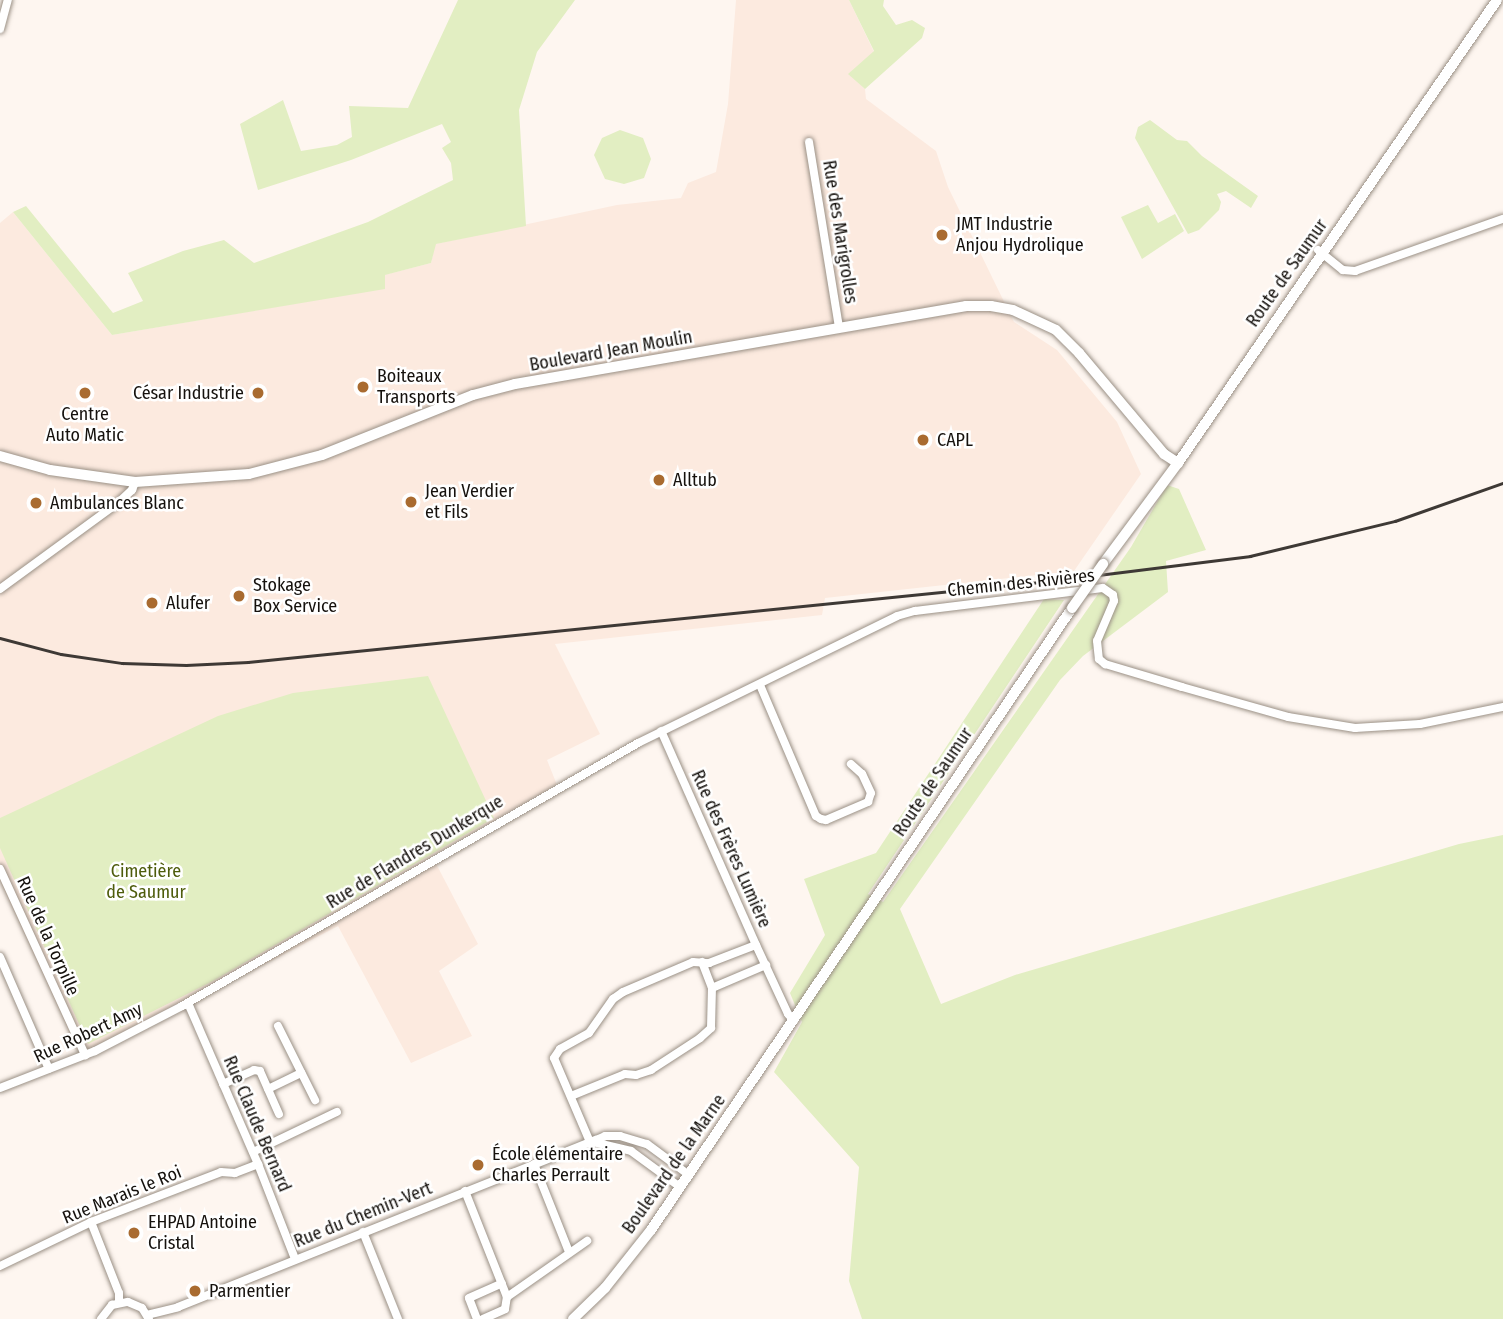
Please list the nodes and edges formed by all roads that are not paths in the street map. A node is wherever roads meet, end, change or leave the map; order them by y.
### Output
1 (8, 0) edge
2 (1489, 0) edge
3 (1497, 0) edge
4 (0, 29) edge
5 (809, 142) dead end
6 (1503, 219) edge
7 (1320, 251) junction
8 (839, 328) junction
9 (0, 456) edge
10 (1175, 461) junction
11 (135, 482) junction
12 (0, 589) edge
13 (760, 685) junction
14 (1503, 707) edge
15 (661, 731) junction
16 (851, 764) dead end
17 (0, 869) edge
18 (756, 945) junction
19 (0, 957) edge
20 (702, 962) junction
21 (766, 965) junction
22 (4, 976) edge
23 (712, 988) junction
24 (188, 1003) junction
25 (794, 1021) junction
26 (278, 1026) dead end
27 (85, 1055) junction
28 (49, 1069) junction
29 (301, 1073) junction
30 (223, 1084) junction
31 (0, 1088) edge
32 (268, 1089) junction
33 (571, 1096) junction
34 (315, 1100) dead end
35 (337, 1112) dead end
36 (279, 1114) dead end
37 (590, 1142) junction
38 (253, 1152) junction
39 (258, 1164) junction
40 (534, 1164) junction
41 (689, 1175) junction
42 (680, 1187) junction
43 (465, 1191) junction
44 (92, 1222) junction
45 (363, 1232) junction
46 (587, 1241) dead end
47 (569, 1252) junction
48 (295, 1259) junction
49 (0, 1266) edge
50 (502, 1283) junction
51 (508, 1297) junction
52 (119, 1302) junction
53 (148, 1317) edge
54 (101, 1319) edge
55 (398, 1319) edge
56 (477, 1319) edge
57 (483, 1319) edge
58 (573, 1319) edge

1 - 4 street
2 - 7 main road, Route de Saumur
3 - 7 main road, Route de Saumur
5 - 8 street, Rue des Marigrolles
6 - 7 street
7 - 10 main road, Route de Saumur
8 - 10 street, Boulevard Jean Moulin
8 - 11 street, Boulevard Jean Moulin
9 - 11 street, Boulevard Jean Moulin
10 - 25 main road, Route de Saumur, bridge
11 - 12 street
13 - 14 street, Chemin des Rivières
13 - 15 street, Chemin des Rivières
13 - 16 street
15 - 18 street, Rue des Frères Lumière
15 - 24 street, Rue de Flandres Dunkerque
17 - 27 street, Rue de la Torpille
18 - 20 street, Rue des Frères Lumière
18 - 21 street
19 - 22 street
20 - 23 street
20 - 33 street, Rue des Frères Lumière
21 - 23 street
21 - 25 street
22 - 28 street
23 - 33 street
24 - 27 street, Rue Robert Amy
24 - 30 street, Rue Claude Bernard
25 - 41 main road, Boulevard de la Marne
26 - 29 street
27 - 28 street, Rue Robert Amy
28 - 31 street, Rue Robert Amy
29 - 32 street
29 - 34 street
30 - 32 street
30 - 38 street, Rue Claude Bernard
32 - 36 street
33 - 37 street, Rue des Frères Lumière
35 - 38 street
37 - 40 street, Rue du Chemin-Vert
37 - 41 street, Rue du Chemin-Vert
37 - 42 street
38 - 39 street, Rue Claude Bernard
39 - 44 street, Rue Marais le Roi
39 - 48 street, Rue Claude Bernard
40 - 43 street, Rue du Chemin-Vert
40 - 47 street
41 - 42 main road, Boulevard de la Marne
42 - 58 main road, Boulevard de la Marne
43 - 45 street, Rue du Chemin-Vert
43 - 50 street
44 - 49 street, Rue Marais le Roi
44 - 52 street
45 - 48 street, Rue du Chemin-Vert
45 - 55 street
46 - 47 street
47 - 51 street
48 - 53 street, Rue du Chemin-Vert
50 - 51 street
50 - 56 street
51 - 57 street
52 - 53 street
52 - 54 street

